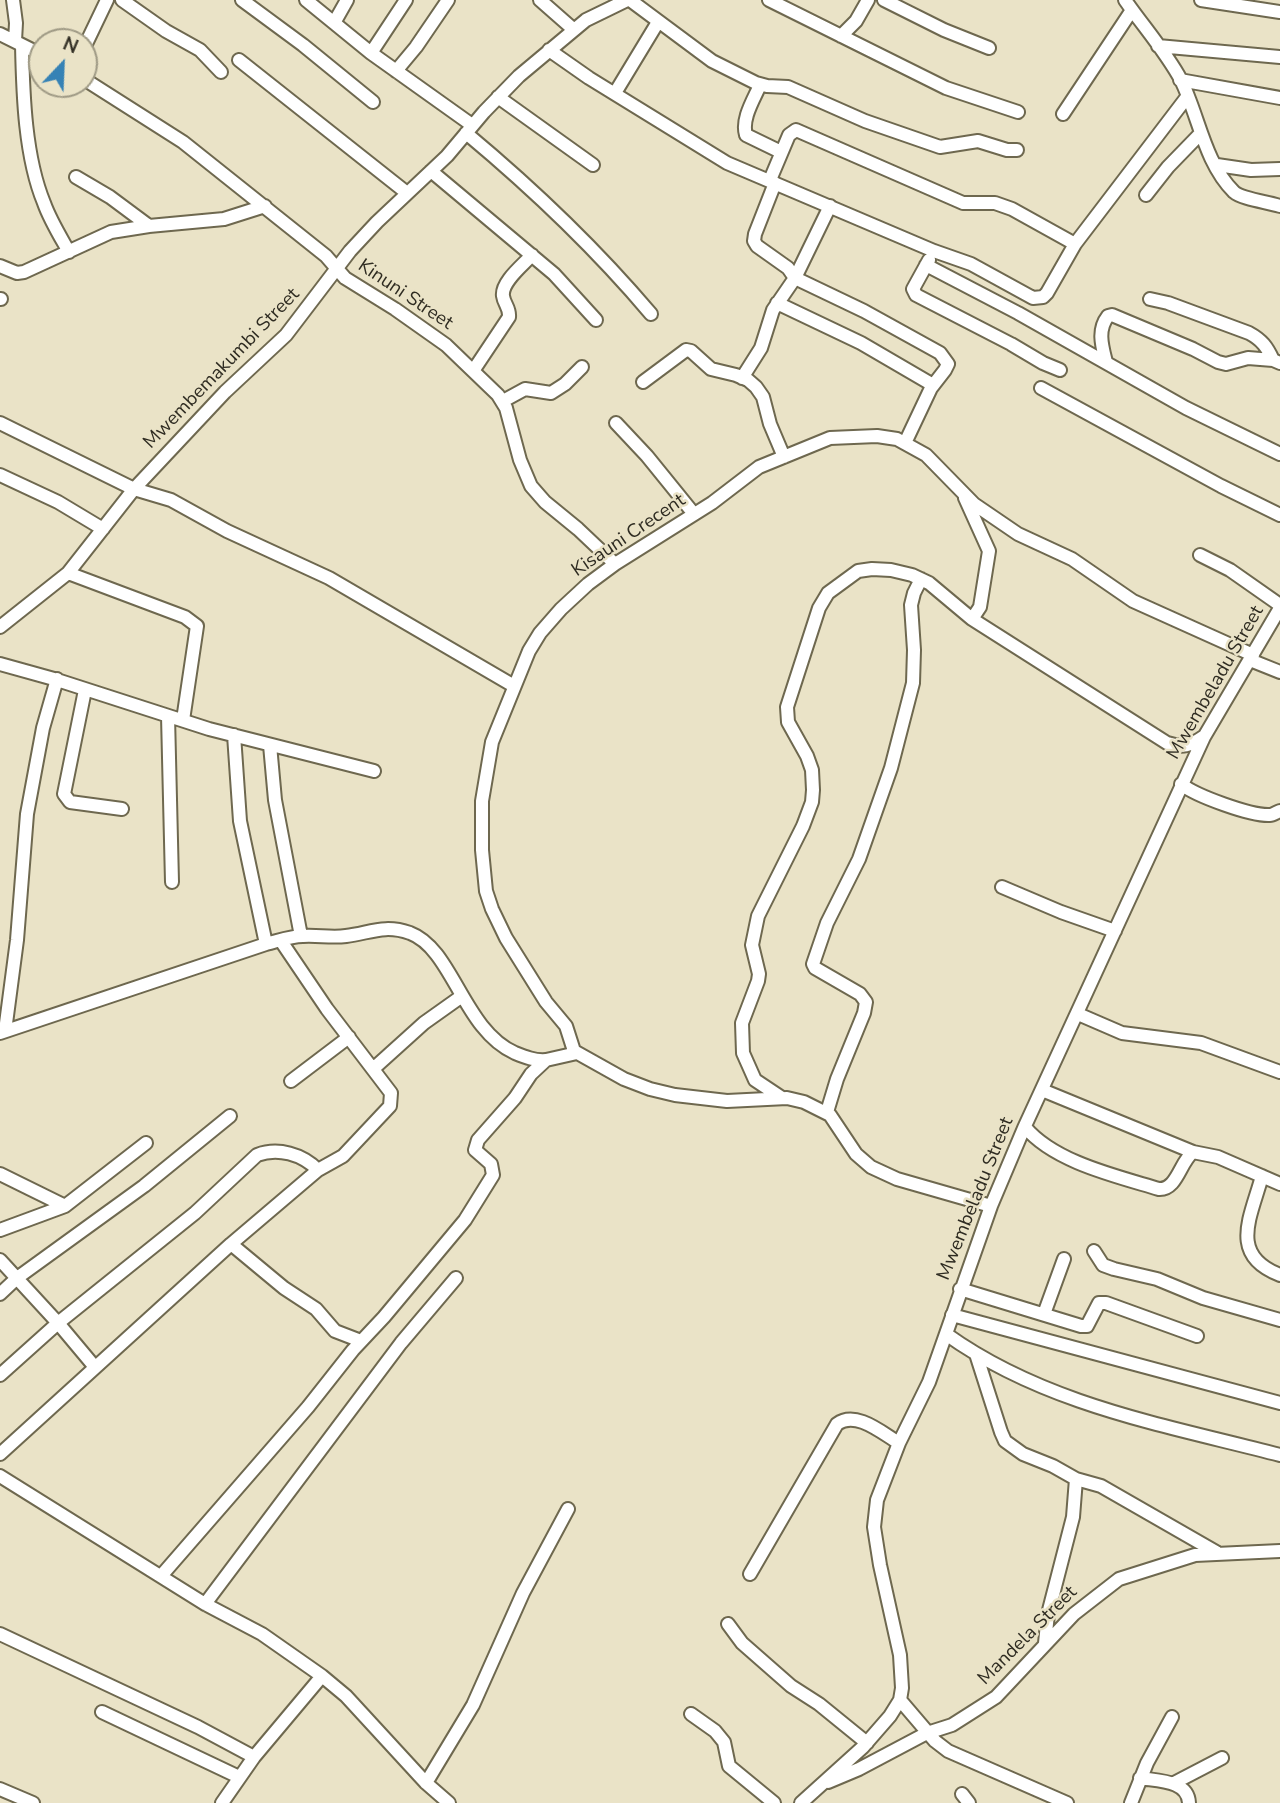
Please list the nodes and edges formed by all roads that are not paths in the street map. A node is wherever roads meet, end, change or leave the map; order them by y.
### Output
1 (13, 0) edge
2 (107, 0) edge
3 (122, 0) edge
4 (242, 0) edge
5 (347, 0) edge
6 (405, 0) edge
7 (448, 0) edge
8 (540, 0) edge
9 (629, 0) edge
10 (769, 0) edge
11 (868, 0) edge
12 (884, 0) edge
13 (1201, 0) edge
14 (308, 1) edge
15 (1129, 5) edge
16 (1280, 12) edge
17 (658, 22) junction
18 (334, 23) junction
19 (94, 28) edge
20 (573, 29) junction
21 (0, 34) edge
22 (841, 36) junction
23 (18, 43) junction
24 (1158, 47) junction
25 (28, 48) edge
26 (989, 48) dead end
27 (549, 50) junction
28 (371, 53) junction
29 (1280, 57) edge
30 (239, 61) dead end
31 (396, 71) junction
32 (221, 72) dead end
33 (1180, 80) junction
34 (760, 85) junction
35 (98, 88) edge
36 (615, 93) junction
37 (498, 97) junction
38 (1187, 97) junction
39 (1280, 98) edge
40 (373, 102) dead end
41 (1018, 111) dead end
42 (1063, 114) dead end
43 (469, 129) junction
44 (1201, 133) junction
45 (1017, 150) dead end
46 (781, 152) junction
47 (593, 165) dead end
48 (1217, 165) junction
49 (1280, 169) edge
50 (432, 171) junction
51 (76, 177) dead end
52 (773, 182) junction
53 (407, 193) junction
54 (1146, 195) dead end
55 (265, 206) junction
56 (830, 206) junction
57 (1280, 206) edge
58 (149, 226) junction
59 (1075, 244) junction
60 (934, 251) junction
61 (69, 252) junction
62 (532, 255) junction
63 (926, 265) junction
64 (0, 266) edge
65 (335, 268) junction
66 (795, 278) junction
67 (1150, 299) dead end
68 (777, 303) junction
69 (651, 314) dead end
70 (596, 320) dead end
71 (1277, 361) edge
72 (1106, 362) junction
73 (582, 367) dead end
74 (473, 370) junction
75 (1060, 370) dead end
76 (742, 378) junction
77 (643, 382) dead end
78 (933, 385) junction
79 (1041, 388) dead end
80 (503, 401) junction
81 (0, 423) edge
82 (616, 423) dead end
83 (905, 443) junction
84 (1280, 454) edge
85 (784, 457) junction
86 (0, 475) edge
87 (134, 489) junction
88 (962, 491) junction
89 (694, 514) junction
90 (1280, 515) edge
91 (103, 529) junction
92 (1200, 555) dead end
93 (615, 565) junction
94 (68, 573) junction
95 (921, 579) junction
96 (1280, 609) edge
97 (972, 619) junction
98 (0, 627) edge
99 (1251, 657) junction
100 (0, 664) edge
101 (1280, 672) edge
102 (57, 679) junction
103 (514, 687) junction
104 (85, 690) junction
105 (168, 716) junction
106 (183, 720) junction
107 (234, 735) junction
108 (1203, 737) junction
109 (270, 745) junction
110 (374, 771) dead end
111 (1181, 784) junction
112 (122, 809) dead end
113 (1280, 811) edge
114 (172, 882) dead end
115 (1002, 887) dead end
116 (1115, 930) junction
117 (301, 936) junction
118 (281, 941) junction
119 (266, 944) junction
120 (462, 996) junction
121 (1078, 1014) junction
122 (2, 1032) edge
123 (349, 1037) junction
124 (576, 1053) junction
125 (546, 1060) junction
126 (373, 1069) junction
127 (1280, 1072) edge
128 (291, 1081) dead end
129 (1042, 1090) junction
130 (782, 1098) junction
131 (827, 1112) junction
132 (230, 1116) dead end
133 (1025, 1126) junction
134 (146, 1143) dead end
135 (1193, 1152) junction
136 (318, 1170) junction
137 (0, 1174) edge
138 (1262, 1177) junction
139 (1280, 1184) edge
140 (65, 1206) junction
141 (991, 1206) junction
142 (0, 1230) edge
143 (231, 1244) junction
144 (1094, 1251) dead end
145 (1064, 1259) dead end
146 (0, 1261) edge
147 (1280, 1275) edge
148 (17, 1278) junction
149 (456, 1278) dead end
150 (960, 1289) junction
151 (0, 1294) edge
152 (1044, 1314) junction
153 (952, 1315) junction
154 (1280, 1320) edge
155 (58, 1323) junction
156 (946, 1334) junction
157 (1197, 1336) dead end
158 (361, 1341) junction
159 (976, 1354) junction
160 (94, 1367) junction
161 (0, 1375) edge
162 (1280, 1403) edge
163 (899, 1443) junction
164 (0, 1454) edge
165 (1280, 1455) edge
166 (0, 1476) edge
167 (1076, 1479) junction
168 (568, 1509) dead end
169 (1280, 1551) edge
170 (1217, 1553) junction
171 (750, 1574) dead end
172 (160, 1577) junction
173 (205, 1604) junction
174 (728, 1623) dead end
175 (0, 1634) edge
176 (1045, 1643) junction
177 (322, 1676) junction
178 (900, 1700) junction
179 (102, 1712) dead end
180 (691, 1714) dead end
181 (1172, 1717) dead end
182 (927, 1733) junction
183 (867, 1743) junction
184 (254, 1757) junction
185 (1222, 1758) dead end
186 (239, 1777) junction
187 (1140, 1778) junction
188 (426, 1783) junction
189 (1174, 1783) junction
190 (823, 1784) junction
191 (0, 1789) edge
192 (1053, 1800) edge
193 (33, 1803) edge
194 (222, 1803) edge
195 (449, 1803) edge
196 (774, 1803) edge
197 (801, 1803) edge
198 (1067, 1803) edge
199 (1131, 1803) edge
200 (1189, 1803) edge

1 - 23 street
2 - 19 street
3 - 32 street
4 - 40 street
5 - 18 street
6 - 28 street
7 - 31 street
8 - 20 street
9 - 17 street
9 - 20 street, Mwembemakumbi Street
10 - 22 street
11 - 22 street
12 - 26 street
13 - 16 street
14 - 18 street
15 - 24 street
15 - 42 street
17 - 34 street
17 - 36 street
18 - 28 street
20 - 27 street, Mwembemakumbi Street
21 - 23 street
22 - 41 street
23 - 25 street
23 - 61 street
24 - 29 street
24 - 33 street
27 - 36 street
27 - 37 street, Mwembemakumbi Street
28 - 31 street
30 - 53 street
31 - 43 street
33 - 38 street
33 - 39 street
34 - 45 street
34 - 46 street
35 - 55 street, Kinuni Street
36 - 52 street
37 - 43 street, Mwembemakumbi Street
37 - 47 street
38 - 44 street
38 - 59 street
43 - 50 street, Mwembemakumbi Street
43 - 69 street
44 - 48 street
44 - 54 street
46 - 52 street
46 - 59 street
48 - 49 street
48 - 57 street
50 - 53 street, Mwembemakumbi Street
50 - 62 street
51 - 58 street
52 - 56 street
52 - 66 street
53 - 65 street, Mwembemakumbi Street
55 - 58 street
55 - 65 street, Kinuni Street
56 - 60 street
56 - 66 street
58 - 61 street
59 - 60 street
60 - 63 street
61 - 64 street
62 - 70 street
62 - 74 street
63 - 72 street
63 - 75 street
65 - 74 street, Kinuni Street
65 - 87 street, Mwembemakumbi Street
66 - 68 street
66 - 78 street
67 - 71 street
68 - 76 street
68 - 78 street
71 - 72 street
72 - 84 street
73 - 80 street
74 - 80 street, Kinuni Street
76 - 77 street
76 - 85 street
78 - 83 street
79 - 90 street
80 - 93 street, Kinuni Street
81 - 87 street
82 - 89 street
83 - 85 street, Kisauni Crecent
83 - 88 street, Kisauni Crecent
85 - 89 street, Kisauni Crecent
86 - 91 street
87 - 91 street, Mwembemakumbi Street
87 - 103 street
88 - 97 street
88 - 99 street, Kisauni Crecent
89 - 93 street, Kisauni Crecent
91 - 94 street, Mwembemakumbi Street
92 - 96 street
93 - 103 street, Kisauni Crecent
94 - 98 street, Mwembemakumbi Street
94 - 106 street
95 - 97 street
95 - 130 street
95 - 131 street
96 - 99 street, Mwembeladu Street
97 - 108 street
99 - 101 street, Kisauni Crecent
99 - 108 street, Mwembeladu Street
100 - 102 street
102 - 104 street
102 - 122 street
103 - 124 street, Kisauni Crecent
104 - 105 street
104 - 112 street
105 - 106 street
105 - 114 street
106 - 107 street
107 - 109 street
107 - 119 street
108 - 111 street, Mwembeladu Street
109 - 110 street
109 - 117 street
111 - 113 street
111 - 116 street, Mwembeladu Street
115 - 116 street
116 - 121 street, Mwembeladu Street
117 - 118 street
117 - 120 street
118 - 119 street
118 - 123 street
119 - 122 street
120 - 125 street
120 - 126 street
121 - 127 street
121 - 129 street, Mwembeladu Street
123 - 126 street
123 - 128 street
124 - 125 street
124 - 130 street
125 - 158 street
126 - 136 street
129 - 133 street, Mwembeladu Street
129 - 135 street
130 - 131 street
131 - 141 street
132 - 148 street
133 - 135 street
133 - 141 street, Mwembeladu Street
134 - 140 street
135 - 138 street
136 - 143 street
136 - 155 street
137 - 140 street
138 - 139 street
138 - 147 street
140 - 142 street
141 - 150 street, Mwembeladu Street
143 - 158 street
143 - 160 street
144 - 154 street
145 - 152 street
146 - 148 street
148 - 151 street
148 - 155 street
149 - 173 street
150 - 152 street
150 - 153 street, Mwembeladu Street
152 - 157 street
153 - 156 street, Mwembeladu Street
153 - 162 street
155 - 160 street
155 - 161 street
156 - 159 street
156 - 163 street, Mwembeladu Street
158 - 172 street
159 - 165 street
159 - 167 street
160 - 164 street
163 - 171 street
163 - 178 street, Mwembeladu Street
166 - 172 street
167 - 170 street
167 - 176 street
168 - 188 street
169 - 170 street, Mandela Street
170 - 176 street, Mandela Street
172 - 173 street
173 - 177 street
174 - 183 street
175 - 184 street
176 - 182 street, Mandela Street
177 - 184 street
177 - 188 street
178 - 182 street
178 - 183 street
179 - 186 street
180 - 196 street
181 - 187 street
182 - 190 street, Mandela Street
182 - 192 street
183 - 190 street
184 - 186 street
185 - 189 street
186 - 194 street
187 - 189 street
187 - 199 street
188 - 195 street
189 - 200 street
190 - 197 street
191 - 193 street
192 - 198 street

